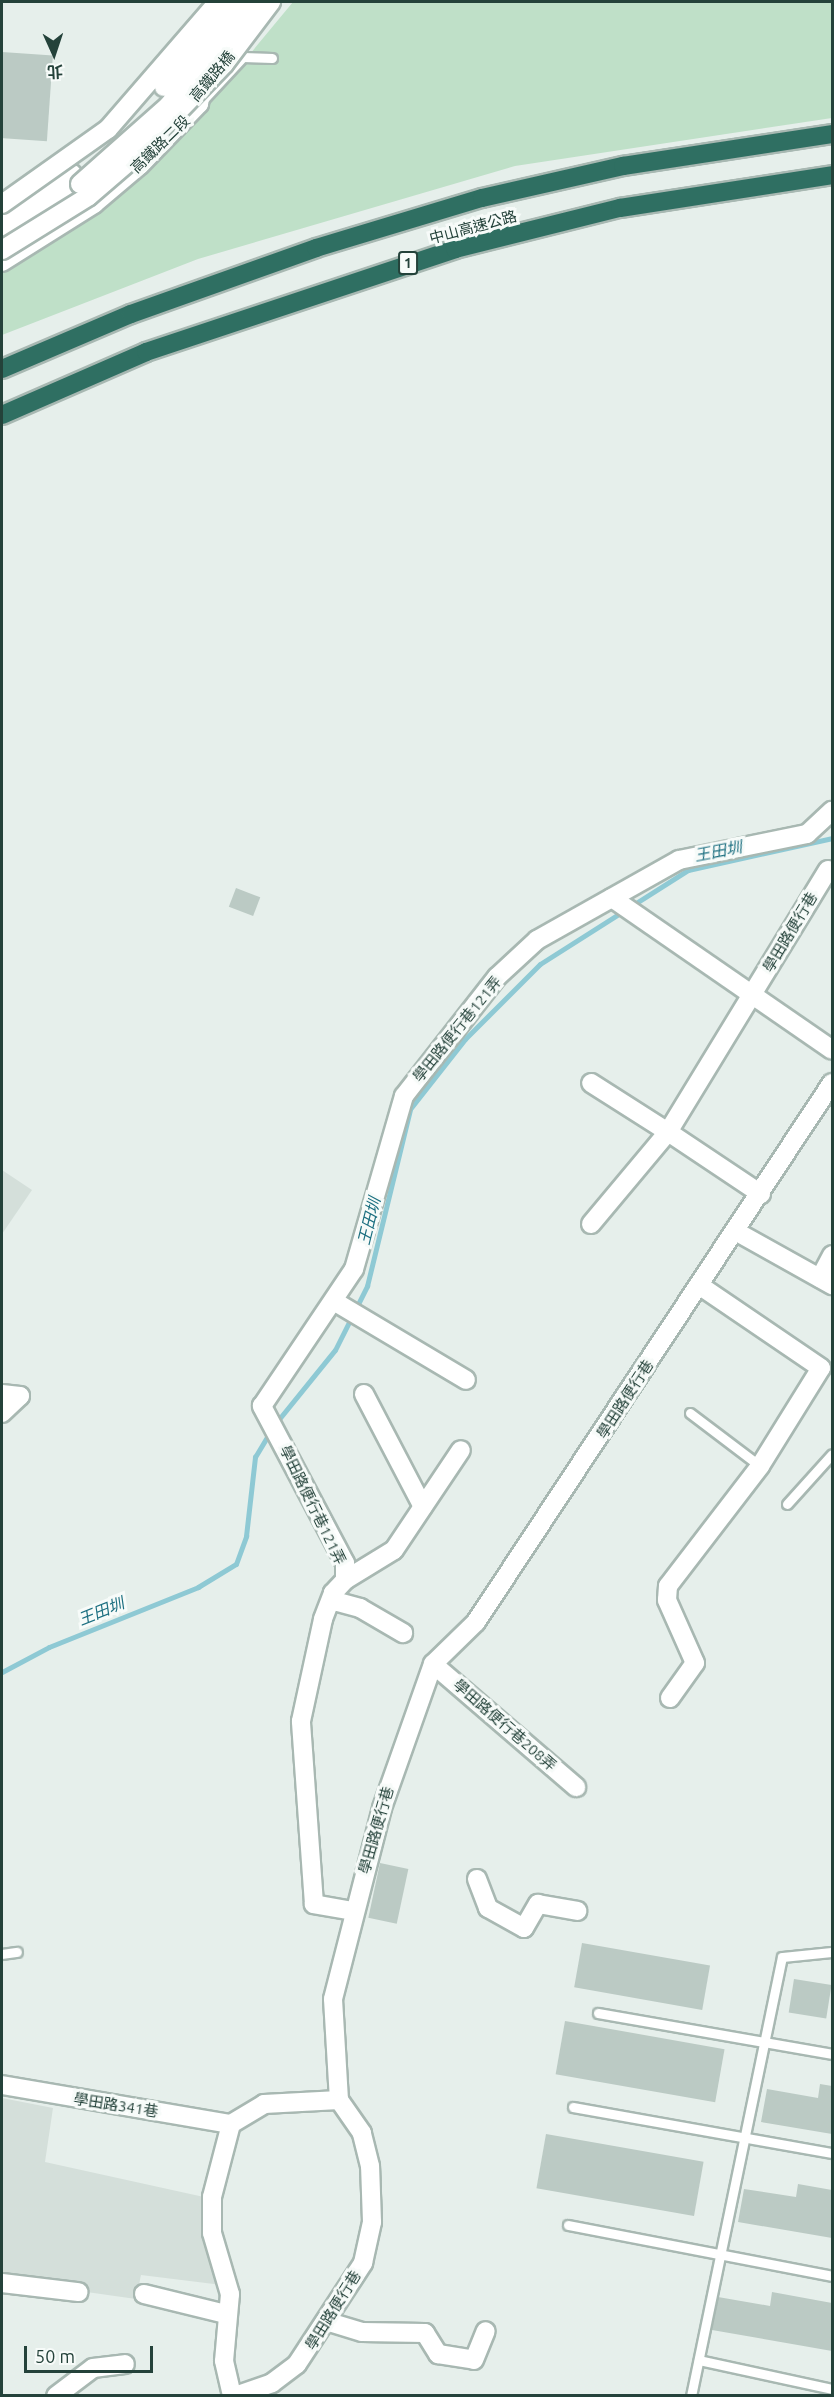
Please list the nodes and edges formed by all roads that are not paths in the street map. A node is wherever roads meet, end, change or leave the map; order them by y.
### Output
1 (218, 2) edge
2 (237, 2) edge
3 (253, 2) edge
4 (271, 2) edge
5 (272, 58) dead end
6 (199, 104) junction
7 (832, 134) edge
8 (832, 175) edge
9 (76, 179) junction
10 (2, 193) edge
11 (2, 204) edge
12 (2, 218) edge
13 (2, 232) edge
14 (2, 250) edge
15 (2, 262) edge
16 (2, 369) edge
17 (2, 415) edge
18 (832, 811) edge
19 (828, 870) dead end
20 (612, 898) junction
21 (752, 994) junction
22 (832, 1050) edge
23 (591, 1083) dead end
24 (832, 1083) edge
25 (668, 1132) junction
26 (761, 1194) junction
27 (591, 1224) dead end
28 (737, 1232) junction
29 (832, 1255) edge
30 (826, 1281) edge
31 (699, 1285) junction
32 (337, 1303) junction
33 (827, 1362) edge
34 (466, 1380) dead end
35 (2, 1394) edge
36 (364, 1394) dead end
37 (2, 1413) edge
38 (690, 1413) dead end
39 (461, 1450) dead end
40 (832, 1454) edge
41 (760, 1466) junction
42 (787, 1504) dead end
43 (423, 1507) junction
44 (339, 1586) junction
45 (403, 1633) dead end
46 (433, 1664) junction
47 (670, 1698) dead end
48 (576, 1787) dead end
49 (477, 1879) dead end
50 (353, 1911) junction
51 (577, 1911) dead end
52 (17, 1952) dead end
53 (832, 1952) edge
54 (2, 1954) edge
55 (598, 2013) dead end
56 (764, 2042) junction
57 (832, 2054) edge
58 (2, 2085) edge
59 (339, 2100) junction
60 (573, 2107) dead end
61 (231, 2124) junction
62 (745, 2138) junction
63 (832, 2153) edge
64 (568, 2225) dead end
65 (721, 2253) junction
66 (832, 2276) edge
67 (2, 2283) edge
68 (78, 2292) dead end
69 (144, 2294) dead end
70 (226, 2314) junction
71 (329, 2322) junction
72 (486, 2331) dead end
73 (699, 2360) junction
74 (125, 2364) dead end
75 (832, 2389) edge
76 (56, 2396) edge
77 (234, 2396) edge
78 (691, 2396) edge

1 - 11 street, bridge
2 - 9 street, 高鐵路橋, bridge
3 - 9 street, 高鐵路橋, bridge
4 - 14 street, 高鐵路橋, bridge
5 - 6 lane
6 - 10 street, 高鐵路二段
6 - 15 street, 高鐵路二段
7 - 16 highway, 中山高速公路
8 - 17 highway, 中山高速公路 / 1
9 - 12 street, 高鐵路橋
9 - 13 street, 高鐵路橋
18 - 20 street, 學田路便行巷121弄
19 - 21 street, 學田路便行巷
20 - 21 street
20 - 32 street, 學田路便行巷121弄
21 - 22 street
21 - 25 street, 學田路便行巷
23 - 25 street
24 - 26 street, 學田路便行巷
25 - 26 street
25 - 27 street, 學田路便行巷
26 - 28 street, 學田路便行巷
28 - 30 street
28 - 31 street, 學田路便行巷
29 - 30 street
31 - 33 street
31 - 46 street, 學田路便行巷
32 - 34 street
32 - 44 street, 學田路便行巷121弄
33 - 41 street
35 - 37 street
36 - 43 street
38 - 41 lane
39 - 43 street
40 - 42 lane
41 - 47 street
43 - 44 street
44 - 45 street
44 - 50 street, 學田路便行巷121弄
46 - 48 street, 學田路便行巷208弄
46 - 50 street, 學田路便行巷
49 - 51 street
50 - 59 street, 學田路便行巷
52 - 54 lane
53 - 56 lane
55 - 56 lane
56 - 57 lane
56 - 62 lane
58 - 61 street, 學田路341巷
59 - 61 street
59 - 71 street, 學田路便行巷
60 - 62 lane
61 - 70 street
62 - 63 lane
62 - 65 lane
64 - 65 lane
65 - 66 lane
65 - 73 lane
67 - 68 street
69 - 70 street
70 - 77 street
71 - 72 street
71 - 77 street, 學田路便行巷
73 - 75 lane
73 - 78 lane
74 - 76 street

